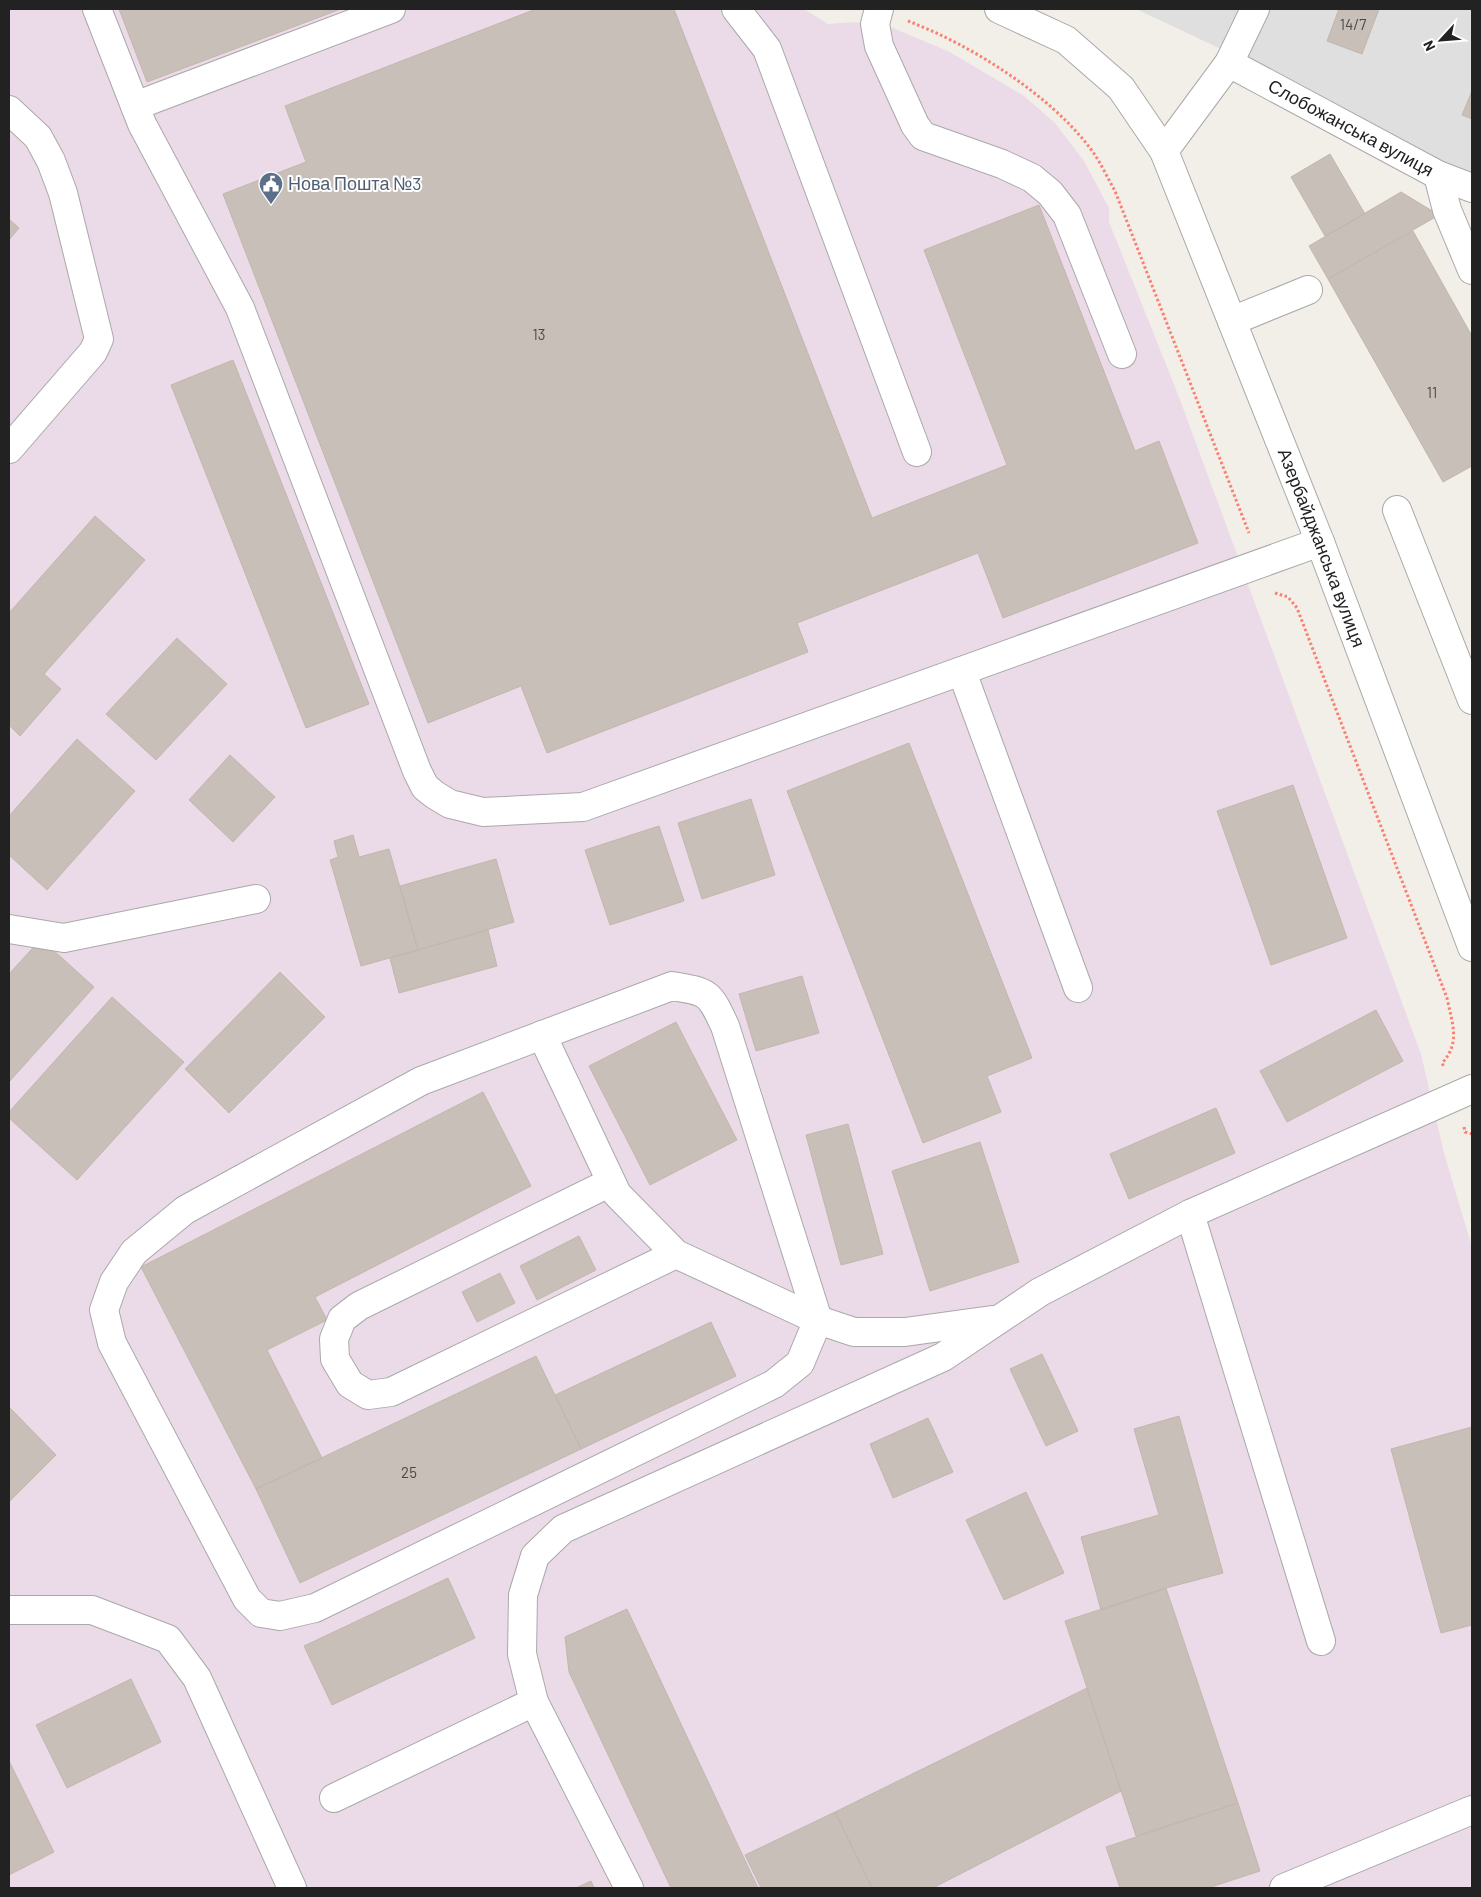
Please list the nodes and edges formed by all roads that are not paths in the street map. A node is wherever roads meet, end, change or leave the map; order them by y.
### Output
1 (97, 9) edge
2 (391, 9) edge
3 (736, 9) edge
4 (999, 9) edge
5 (1255, 9) edge
6 (879, 10) edge
7 (1229, 63) junction
8 (135, 106) junction
9 (9, 110) edge
10 (1164, 151) junction
11 (1438, 176) junction
12 (1472, 188) edge
13 (1472, 270) edge
14 (1308, 290) dead end
15 (1232, 321) junction
16 (1122, 354) dead end
17 (9, 449) edge
18 (917, 452) dead end
19 (1397, 510) dead end
20 (1320, 542) junction
21 (962, 672) junction
22 (1472, 700) edge
23 (256, 899) dead end
24 (9, 929) edge
25 (1472, 947) edge
26 (1078, 988) dead end
27 (542, 1035) junction
28 (1463, 1093) edge
29 (611, 1182) junction
30 (1190, 1214) junction
31 (676, 1254) junction
32 (818, 1320) junction
33 (999, 1320) junction
34 (9, 1610) edge
35 (1321, 1641) dead end
36 (534, 1702) junction
37 (334, 1798) dead end
38 (1472, 1810) edge
39 (292, 1888) edge
40 (629, 1888) edge
41 (1284, 1888) edge

1 - 8 street
2 - 8 street
3 - 18 street
4 - 10 street
5 - 7 street
6 - 16 street
7 - 10 street
7 - 11 street, Слобожанська вулиця
8 - 21 street
9 - 17 street
10 - 15 street, Азербайджанська вулиця
11 - 12 street, Слобожанська вулиця
11 - 13 street
14 - 15 street
15 - 20 street, Азербайджанська вулиця
19 - 22 street
20 - 21 street
20 - 25 street, Азербайджанська вулиця
21 - 26 street
23 - 24 street
27 - 29 street
27 - 32 street
27 - 32 street
28 - 30 street
29 - 31 street
29 - 31 street
30 - 33 street
30 - 35 street
31 - 32 street
32 - 33 street
33 - 36 street
34 - 39 street
36 - 37 street
36 - 40 street
38 - 41 street

